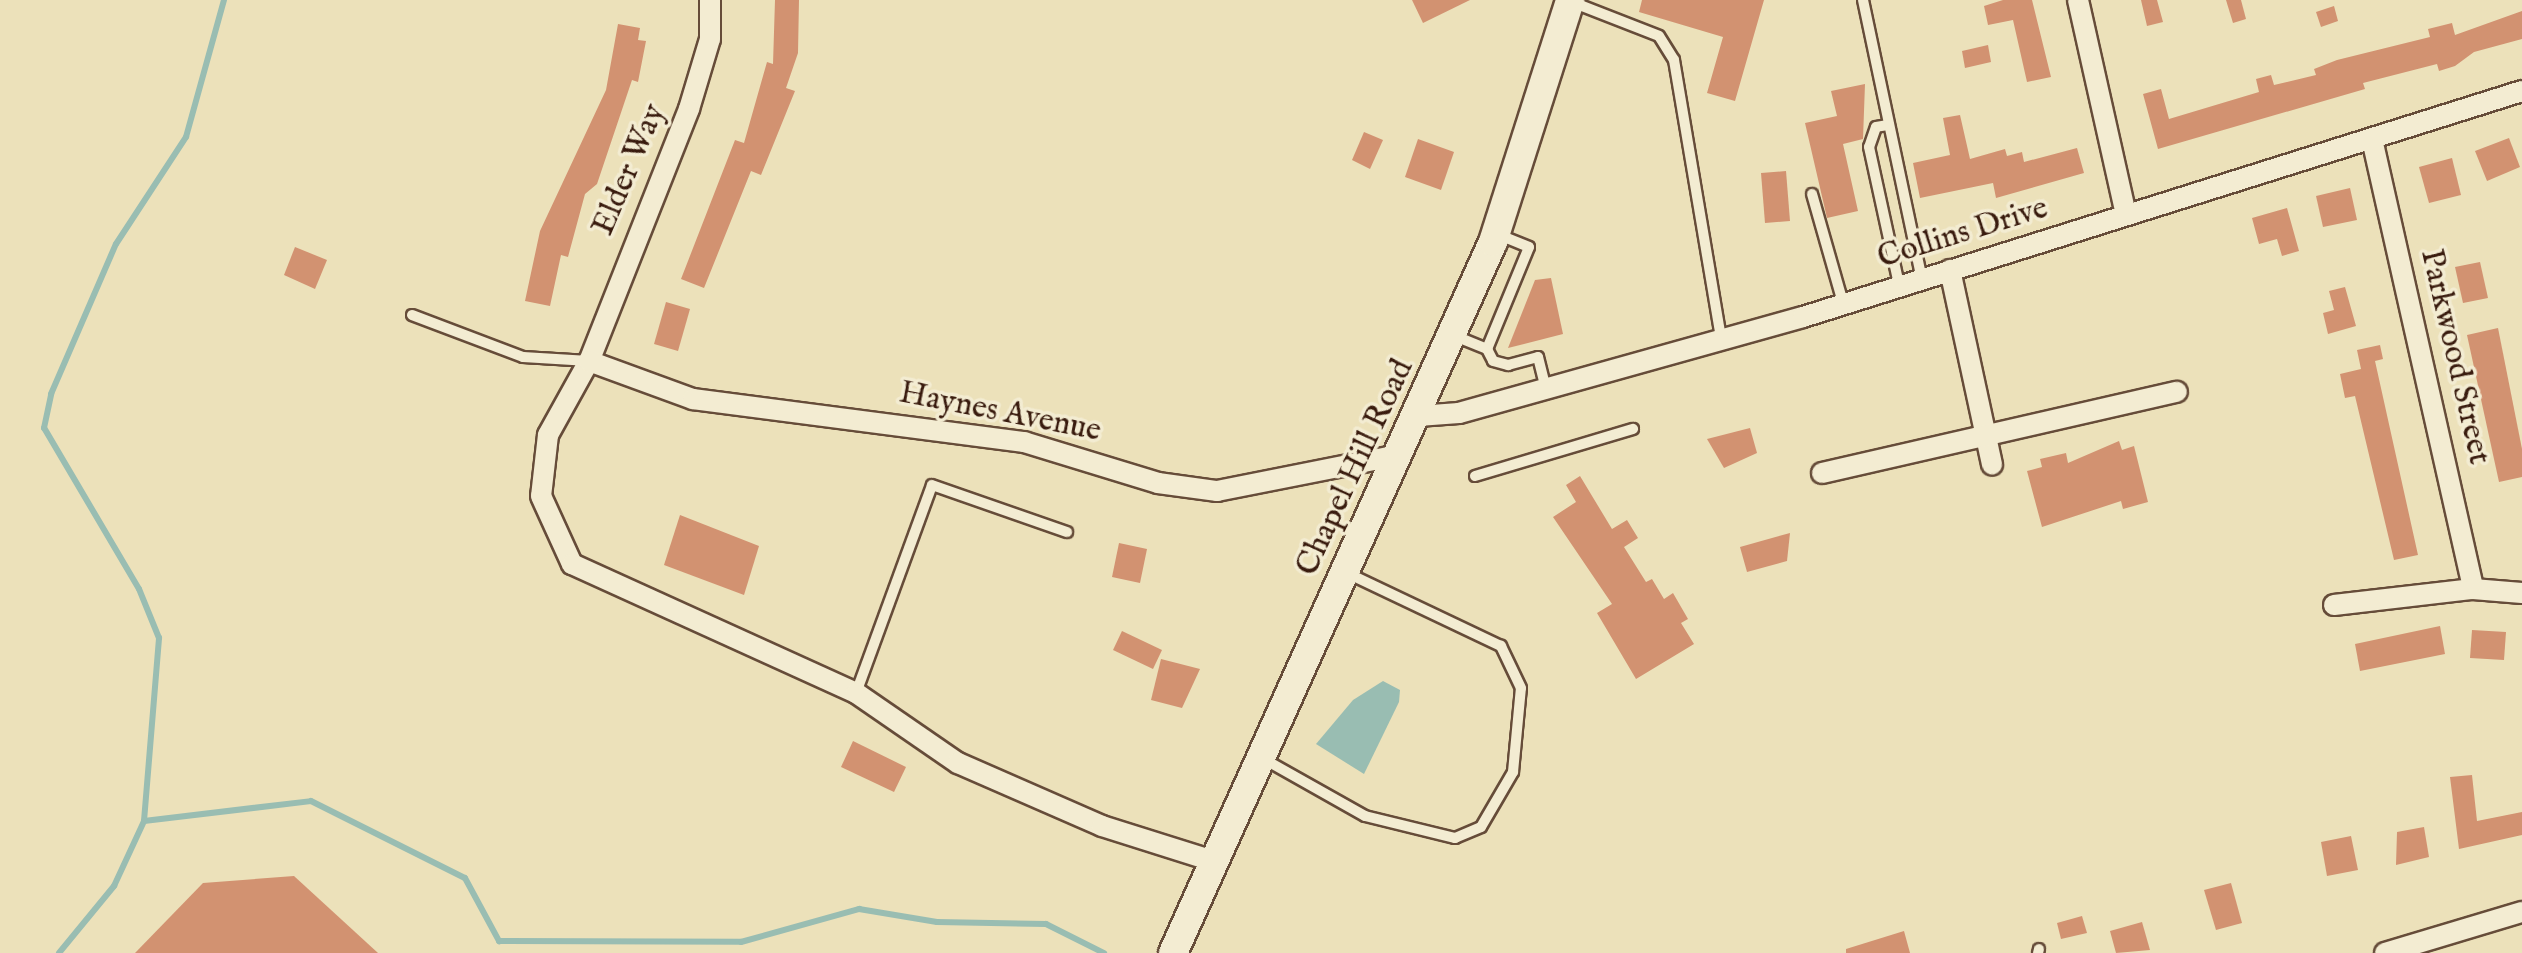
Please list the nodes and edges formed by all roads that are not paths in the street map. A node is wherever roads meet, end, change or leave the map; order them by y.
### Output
1 (710, 0) edge
2 (1863, 0) edge
3 (2078, 0) edge
4 (1570, 1) edge
5 (2522, 91) edge
6 (1888, 125) junction
7 (2372, 139) junction
8 (1812, 194) dead end
9 (2126, 214) junction
10 (1496, 234) junction
11 (1950, 270) junction
12 (1922, 279) junction
13 (1899, 285) junction
14 (1843, 303) junction
15 (412, 315) dead end
16 (1453, 336) junction
17 (1721, 339) junction
18 (1487, 349) junction
19 (589, 361) junction
20 (1546, 390) junction
21 (2177, 392) dead end
22 (1418, 416) junction
23 (1633, 429) dead end
24 (1986, 439) junction
25 (1399, 455) junction
26 (1992, 465) dead end
27 (1822, 473) dead end
28 (1475, 476) dead end
29 (1067, 532) dead end
30 (1345, 573) junction
31 (2473, 589) junction
32 (2522, 593) edge
33 (2334, 605) dead end
34 (856, 693) junction
35 (1261, 757) junction
36 (1213, 861) junction
37 (2522, 912) edge
38 (1173, 953) edge
39 (2385, 953) edge

1 - 19 street, Elder Way
2 - 6 lane
3 - 9 street
4 - 10 main road, Chapel Hill Road
4 - 17 lane
5 - 7 street, Collins Drive
6 - 12 lane
6 - 13 lane
7 - 9 street, Collins Drive
7 - 31 street, Parkwood Street
8 - 14 lane
9 - 11 street, Collins Drive
10 - 16 main road, Chapel Hill Road
10 - 18 lane
11 - 12 street, Collins Drive
11 - 24 street
12 - 13 street, Collins Drive
13 - 14 street, Collins Drive
14 - 17 street, Collins Drive
15 - 19 lane
16 - 18 lane
16 - 22 main road, Chapel Hill Road
17 - 20 street, Collins Drive
18 - 20 lane
19 - 25 street, Haynes Avenue
19 - 34 street, Elder Way
20 - 22 street, Collins Drive
21 - 24 street
22 - 25 main road, Chapel Hill Road
23 - 28 lane
24 - 26 street
24 - 27 street
25 - 30 main road, Chapel Hill Road
29 - 34 lane
30 - 35 main road, Chapel Hill Road
30 - 35 lane
31 - 32 street
31 - 33 street
34 - 36 street, Elder Way
35 - 36 main road, Chapel Hill Road
36 - 38 main road, Chapel Hill Road
37 - 39 street

